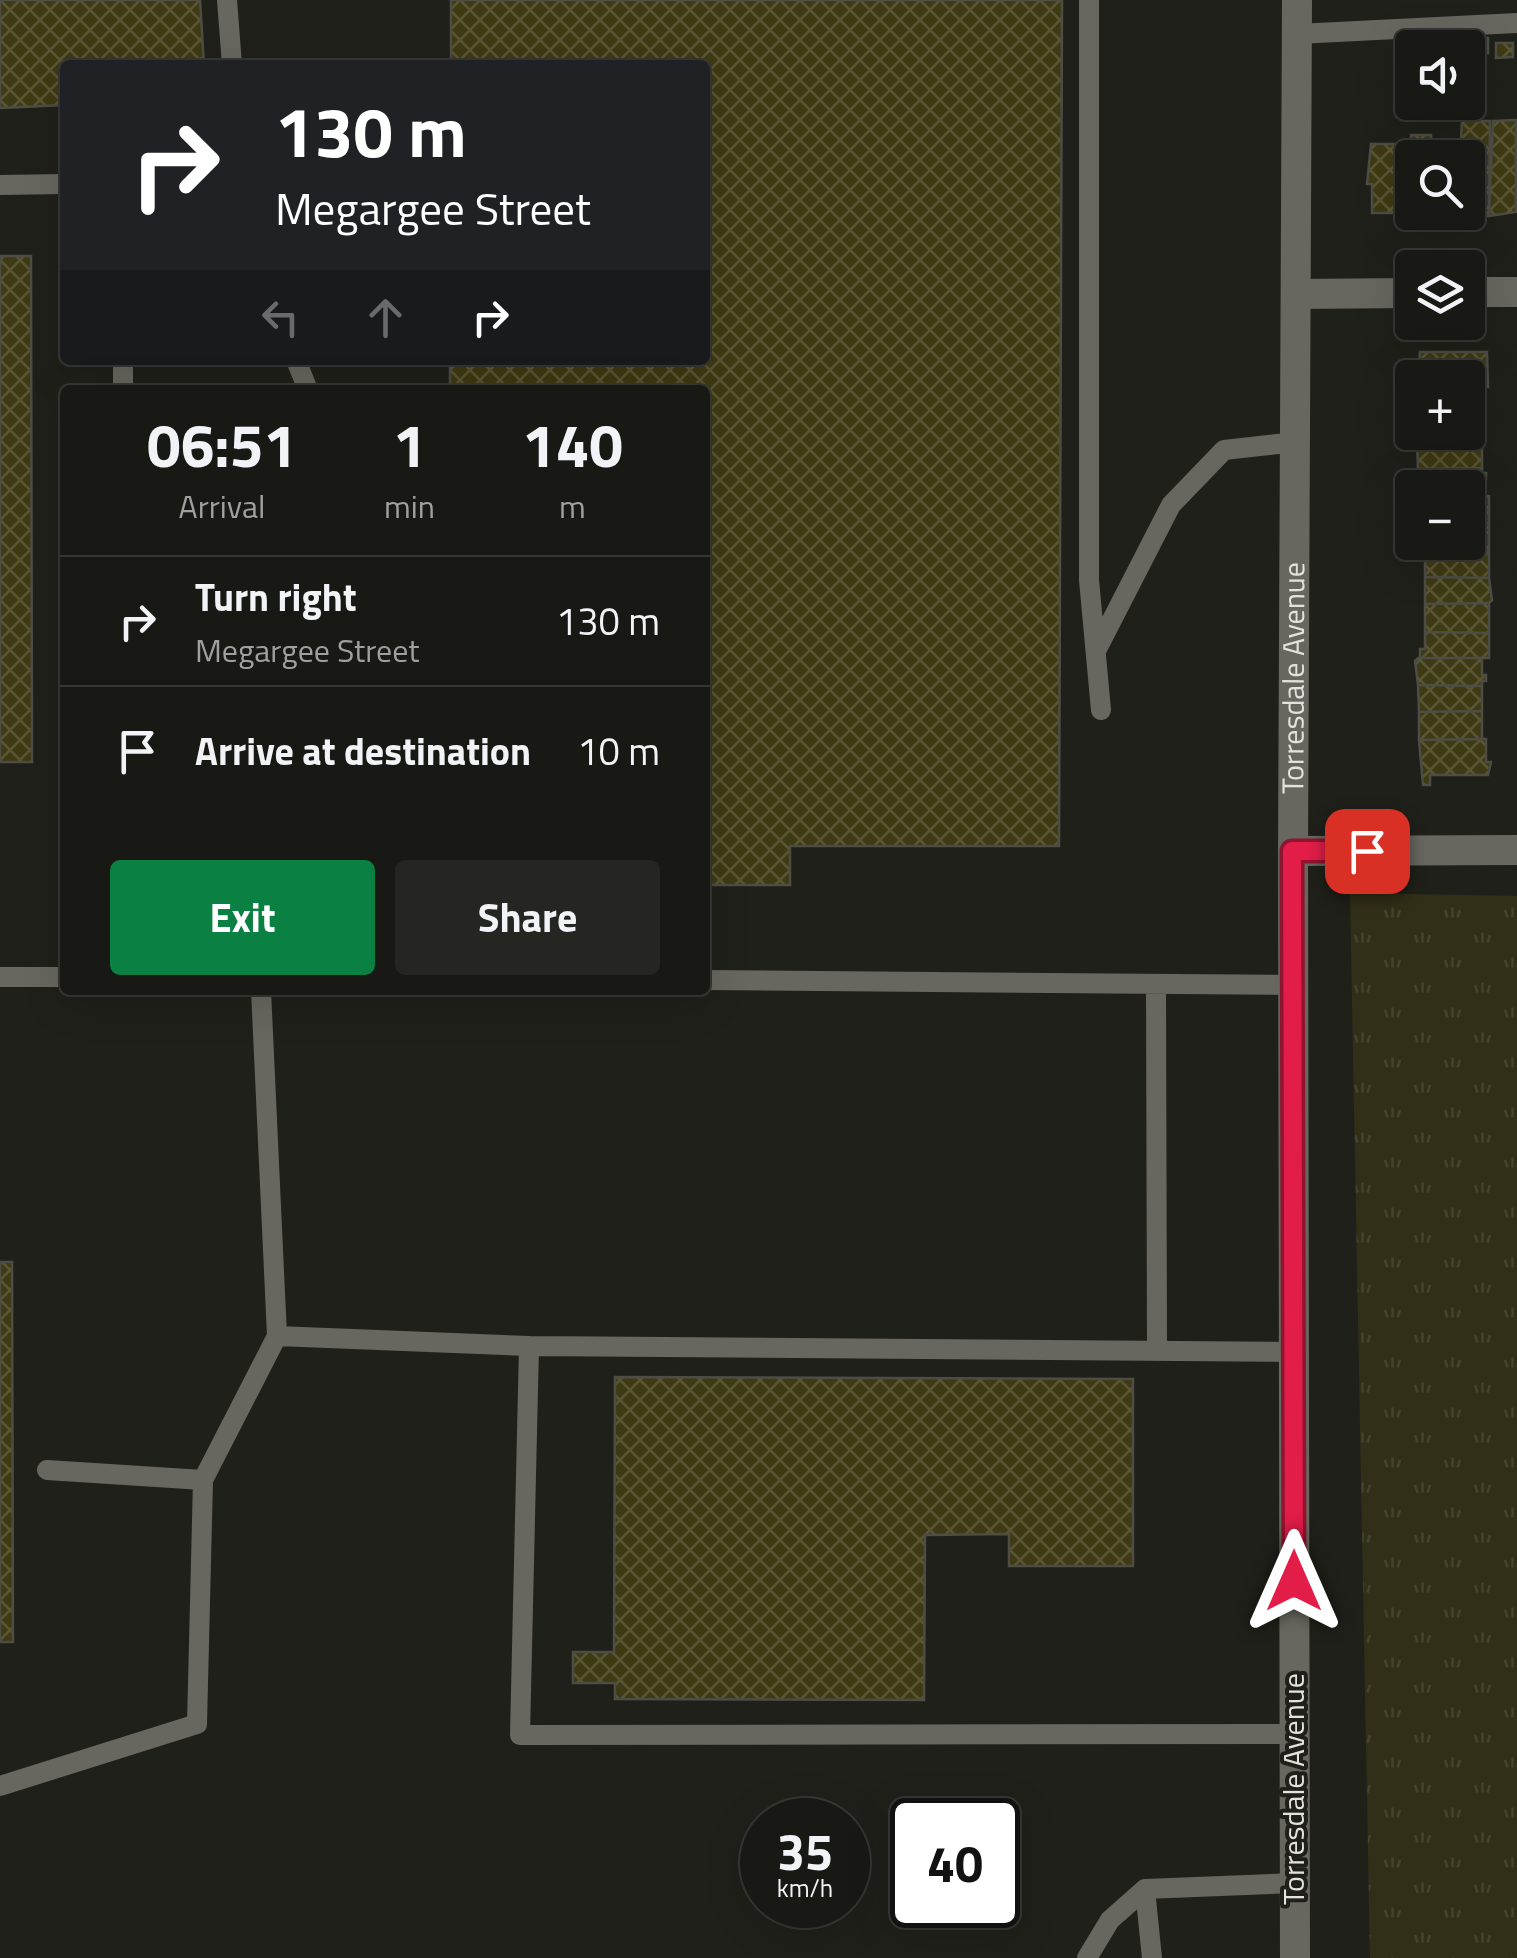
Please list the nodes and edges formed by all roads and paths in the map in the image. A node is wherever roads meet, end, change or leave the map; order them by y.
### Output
1 (227, 0) edge
2 (1089, 0) edge
3 (1297, 0) edge
4 (1517, 23) edge
5 (1297, 34) junction
6 (232, 60) edge
7 (60, 184) edge
8 (0, 185) edge
9 (1485, 292) edge
10 (1517, 292) edge
11 (1395, 293) edge
12 (1296, 294) junction
13 (1296, 442) junction
14 (1095, 652) junction
15 (1102, 710) dead end
16 (1517, 850) edge
17 (1292, 851) junction
18 (0, 978) edge
19 (60, 978) edge
20 (710, 980) edge
21 (1156, 984) junction
22 (1295, 986) junction
23 (261, 995) edge
24 (277, 1336) junction
25 (529, 1346) junction
26 (1157, 1351) junction
27 (1294, 1352) junction
28 (46, 1470) dead end
29 (204, 1480) junction
30 (1293, 1734) junction
31 (0, 1786) edge
32 (1295, 1882) junction
33 (1145, 1890) junction
34 (1087, 1958) edge
35 (1152, 1958) edge
36 (1295, 1958) edge

1 - 6 lane
2 - 14 lane
3 - 5 street, Torresdale Avenue
4 - 5 lane
5 - 12 street, Torresdale Avenue
7 - 8 lane
9 - 10 street
11 - 12 street
12 - 13 street, Torresdale Avenue
13 - 14 lane
13 - 17 street, Torresdale Avenue
14 - 15 lane
16 - 17 street
17 - 22 street, Torresdale Avenue
18 - 19 lane
20 - 21 lane
21 - 22 lane
21 - 26 lane
22 - 27 street, Torresdale Avenue
23 - 24 lane
24 - 25 lane
24 - 29 lane
25 - 26 lane
25 - 30 lane
26 - 27 lane
27 - 30 street, Torresdale Avenue
28 - 29 lane
29 - 31 lane
30 - 32 street, Torresdale Avenue
32 - 33 lane
32 - 36 street, Torresdale Avenue
33 - 34 lane
33 - 35 lane

